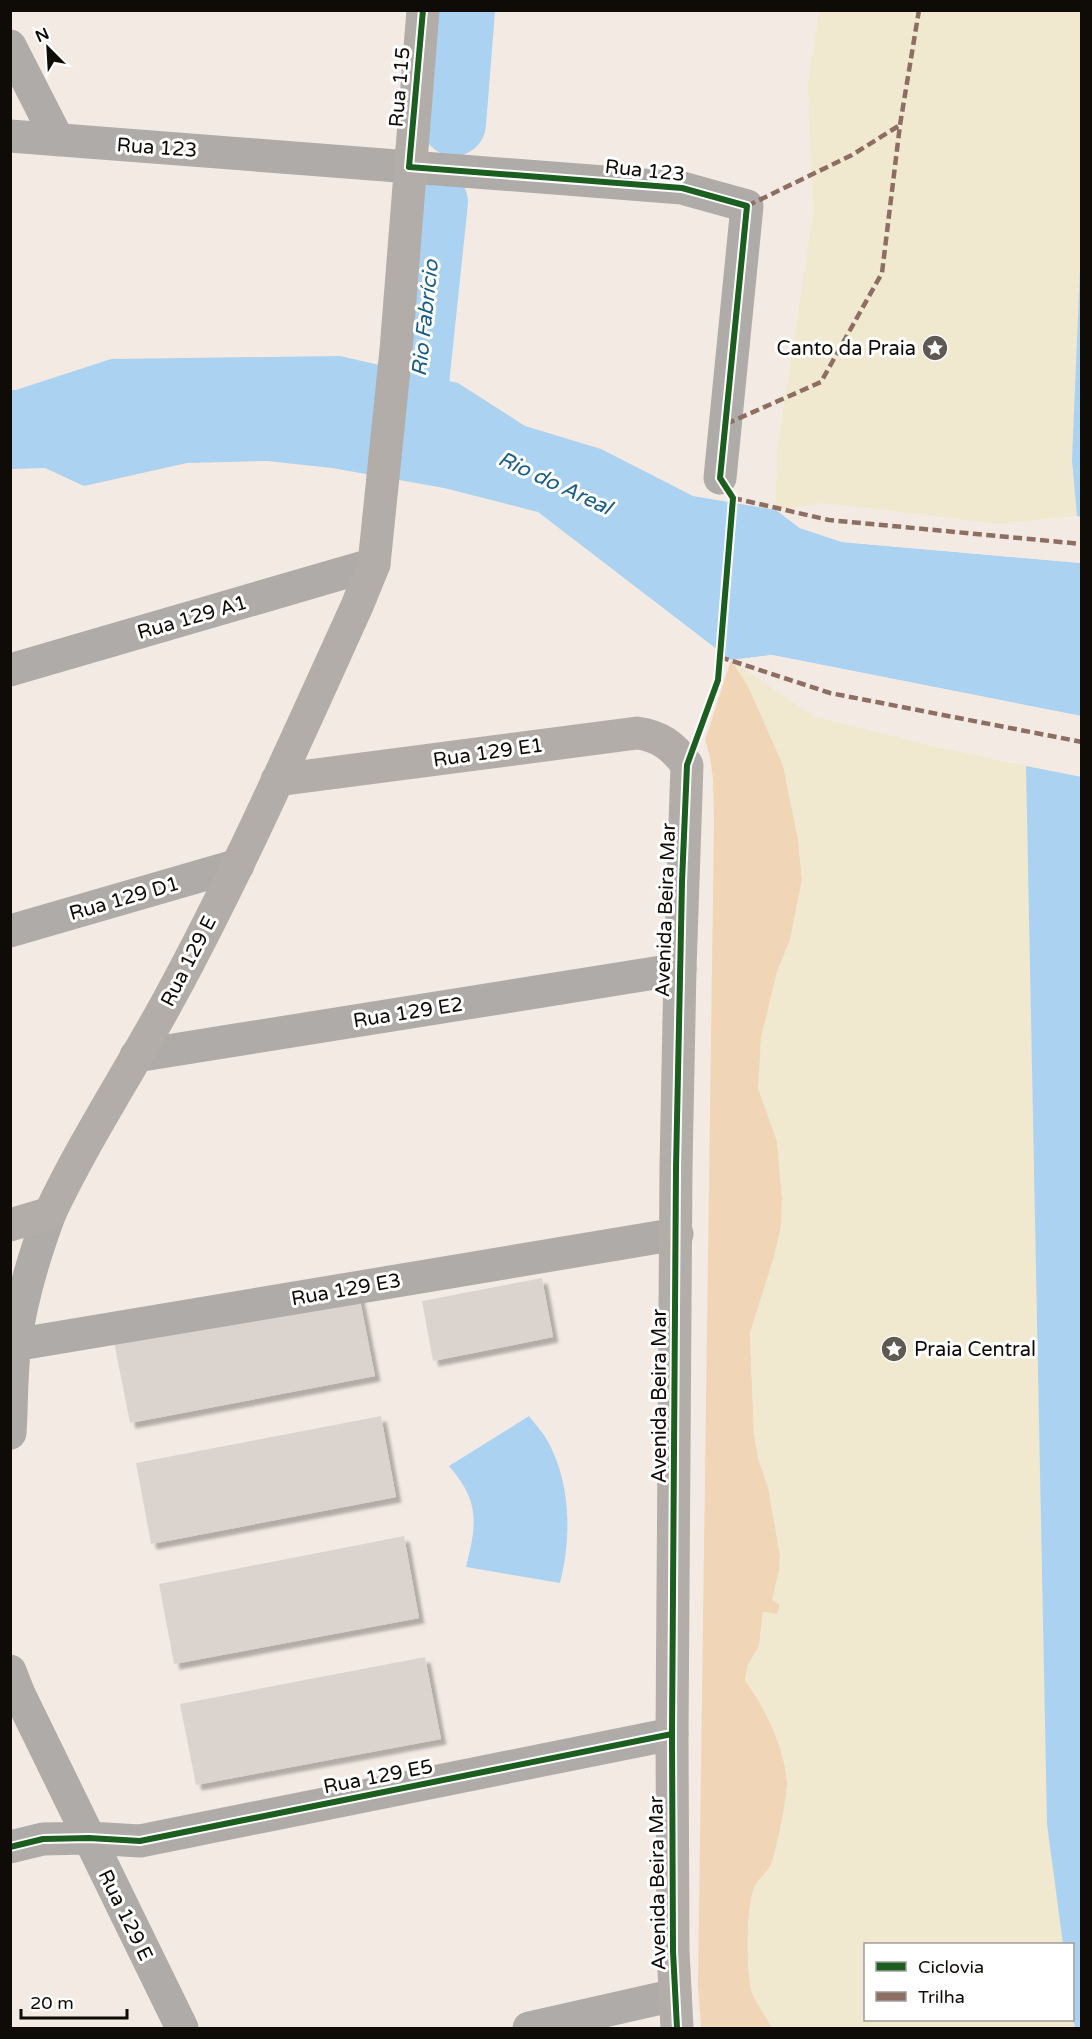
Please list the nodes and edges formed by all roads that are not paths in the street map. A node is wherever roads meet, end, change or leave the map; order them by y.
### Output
1 (423, 10) edge
2 (10, 46) edge
3 (10, 136) edge
4 (58, 140) junction
5 (409, 167) junction
6 (720, 478) dead end
7 (382, 490) joint
8 (374, 564) junction
9 (10, 670) edge
10 (687, 765) joint
11 (277, 780) junction
12 (238, 865) junction
13 (10, 931) edge
14 (680, 969) junction
15 (136, 1056) junction
16 (50, 1213) junction
17 (10, 1225) edge
18 (677, 1234) junction
19 (14, 1345) junction
20 (10, 1432) edge
21 (10, 1671) edge
22 (672, 1734) junction
23 (89, 1838) junction
24 (10, 1846) edge
25 (675, 1995) junction
26 (182, 2028) edge
27 (529, 2028) edge
28 (677, 2028) edge

1 - 5 main road, Rua 115
2 - 4 street
3 - 4 street, Rua 123
4 - 5 street, Rua 123
5 - 6 street, Rua 123
5 - 7 main road, Rua 115
7 - 8 main road, Rua 129 E
8 - 9 street, Rua 129 A1
8 - 11 main road, Rua 129 E
10 - 11 main road, Rua 129 E1
10 - 14 main road, Avenida Beira Mar
11 - 12 main road, Rua 129 E
12 - 13 street, Rua 129 D1
12 - 15 main road, Rua 129 E
14 - 15 street, Rua 129 E2
14 - 18 main road, Avenida Beira Mar
15 - 16 main road, Rua 129 E
16 - 17 main road
16 - 19 street, Rua 129 E
18 - 19 street, Rua 129 E3
18 - 22 main road, Avenida Beira Mar
19 - 20 street, Rua 129 E
21 - 23 street, Rua 129 E
22 - 23 street, Rua 129 E5
22 - 25 main road, Avenida Beira Mar
23 - 24 street, Rua 129 E5
23 - 26 street, Rua 129 E
25 - 27 street
25 - 28 main road, Avenida Beira Mar

